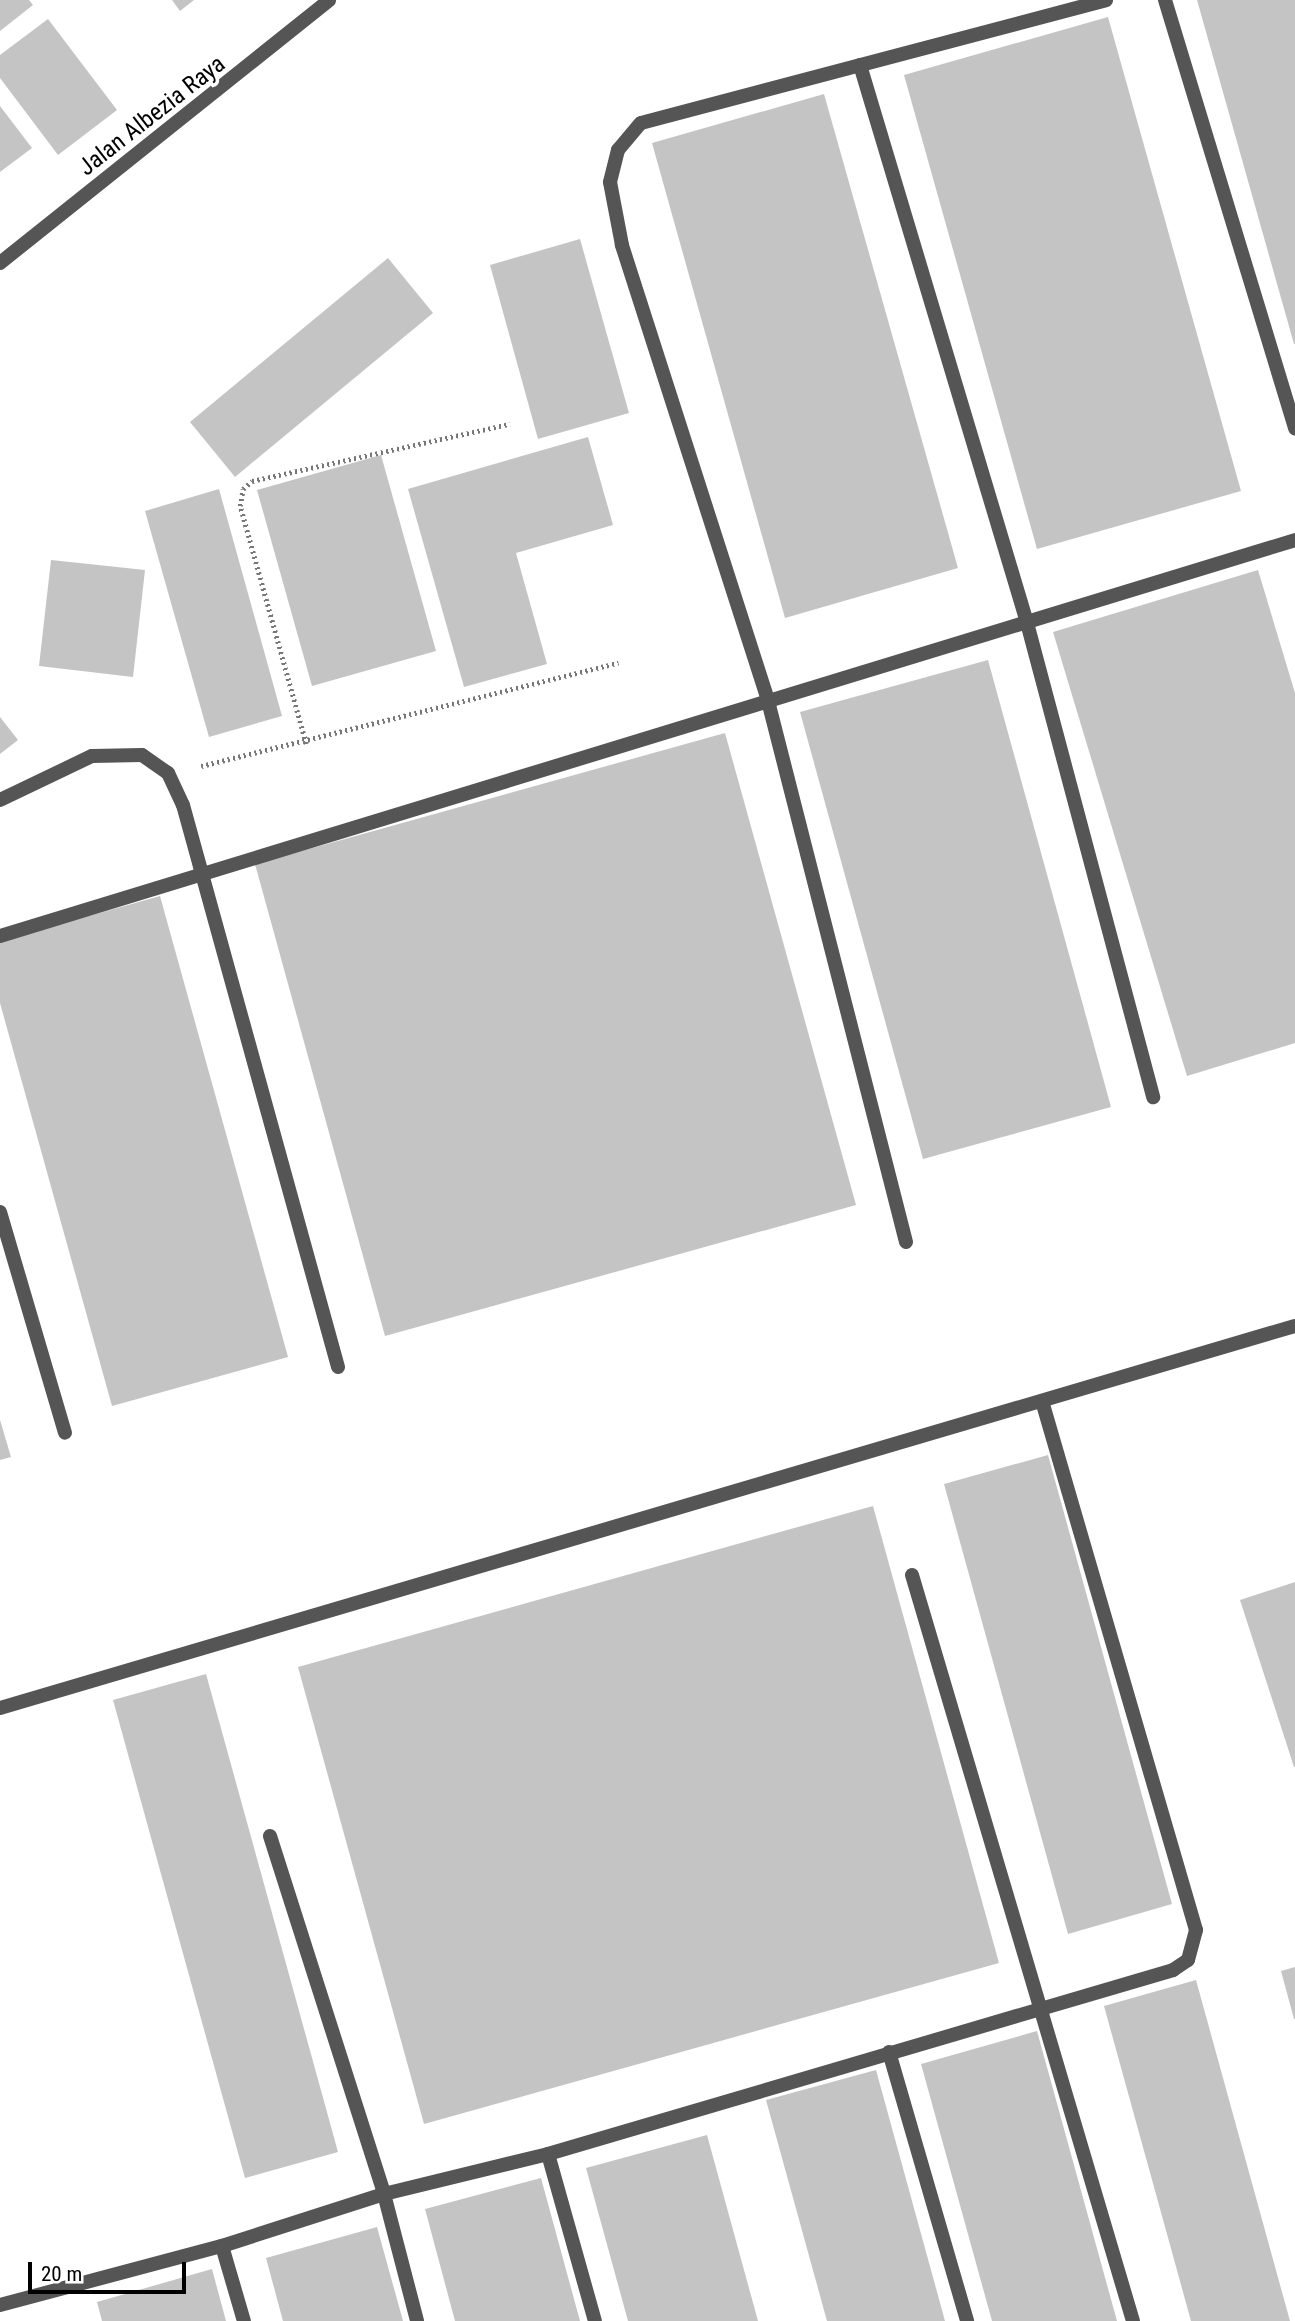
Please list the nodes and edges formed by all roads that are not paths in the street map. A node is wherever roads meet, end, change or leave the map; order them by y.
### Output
1 (329, 0) edge
2 (1106, 0) edge
3 (1166, 0) edge
4 (860, 65) junction
5 (0, 263) edge
6 (1295, 429) edge
7 (1295, 540) edge
8 (1026, 619) junction
9 (767, 697) junction
10 (0, 800) edge
11 (200, 878) junction
12 (0, 936) edge
13 (1153, 1097) dead end
14 (0, 1212) edge
15 (906, 1242) dead end
16 (1295, 1326) edge
17 (338, 1367) dead end
18 (1042, 1401) junction
19 (65, 1433) dead end
20 (912, 1575) dead end
21 (0, 1708) edge
22 (270, 1836) dead end
23 (1044, 2008) junction
24 (889, 2052) junction
25 (548, 2154) junction
26 (384, 2194) junction
27 (222, 2246) junction
28 (0, 2305) edge
29 (244, 2321) edge
30 (417, 2321) edge
31 (595, 2321) edge
32 (967, 2321) edge
33 (1133, 2321) edge

1 - 5 street, Jalan Albezia Raya
2 - 4 street
3 - 6 street
4 - 8 street
4 - 9 street
7 - 8 street
8 - 9 street
8 - 13 street
9 - 11 street
9 - 15 street
10 - 11 street
11 - 12 street
11 - 17 street
14 - 19 street
16 - 18 street
18 - 21 street
18 - 23 street
20 - 23 street
22 - 26 street
23 - 24 street
23 - 33 street
24 - 25 street
24 - 32 street
25 - 26 street
25 - 31 street
26 - 27 street
26 - 30 street
27 - 28 street
27 - 29 street

